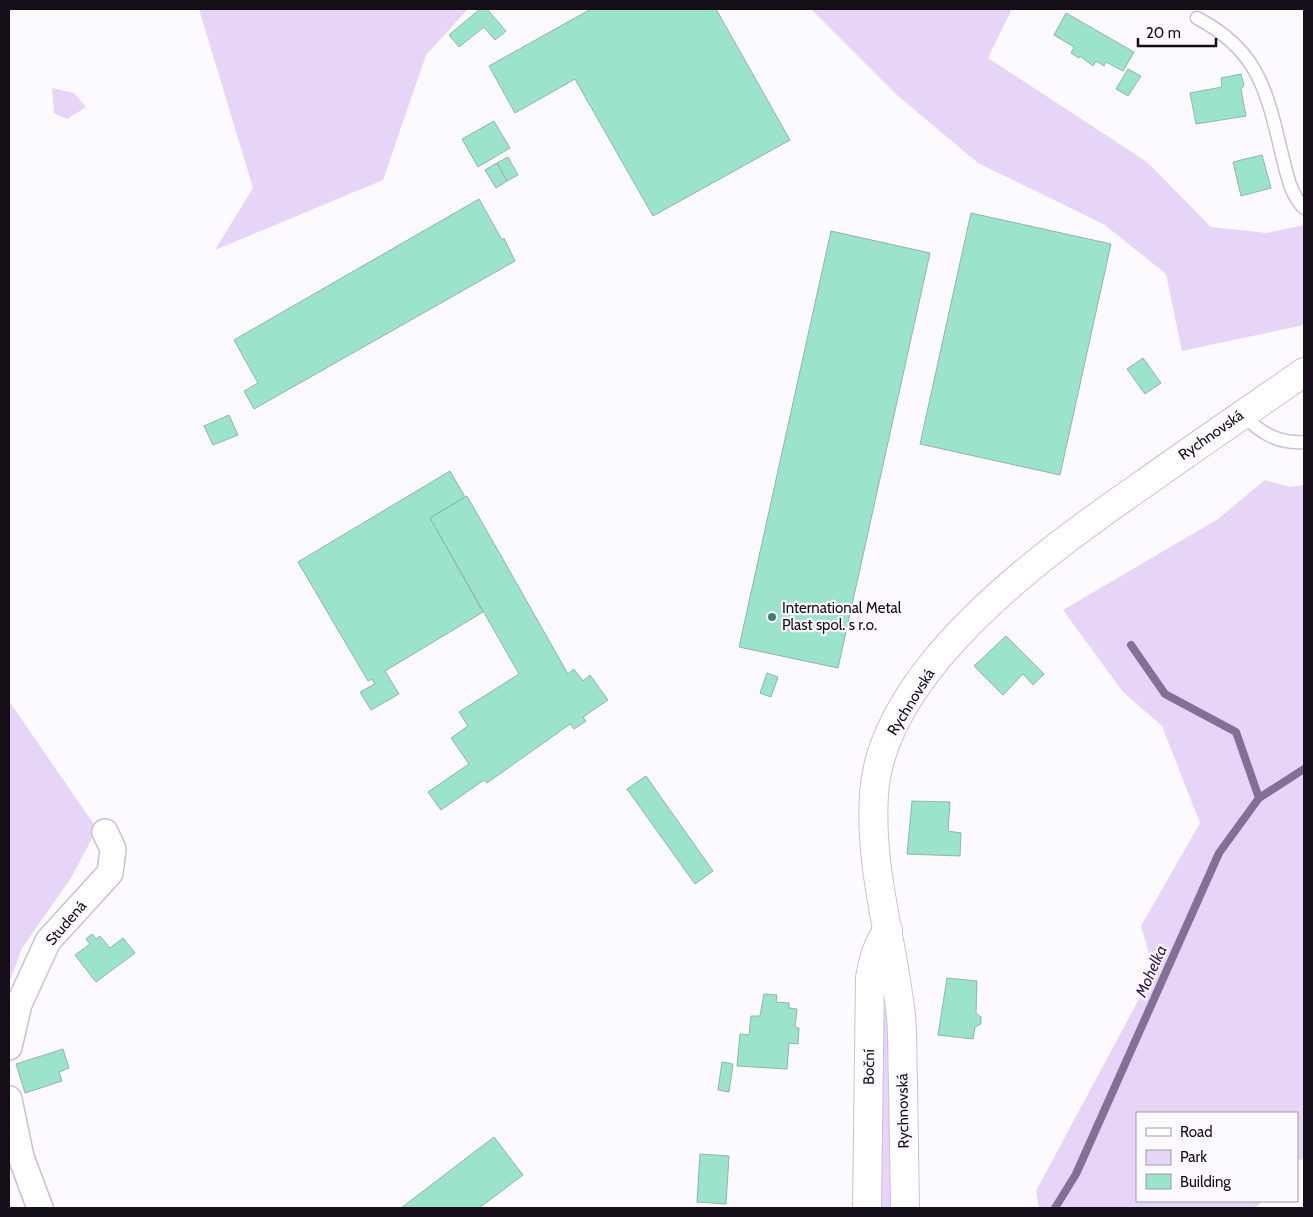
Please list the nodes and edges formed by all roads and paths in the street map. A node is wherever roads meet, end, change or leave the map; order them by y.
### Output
1 (1197, 18) dead end
2 (1304, 208) edge
3 (1304, 372) edge
4 (1242, 413) junction
5 (1304, 442) edge
6 (105, 832) dead end
7 (888, 930) junction
8 (9, 1047) edge
9 (9, 1099) edge
10 (40, 1208) edge
11 (866, 1208) edge
12 (905, 1208) edge

1 - 2 lane
3 - 4 street, Rychnovská
4 - 5 lane
4 - 7 street, Rychnovská
6 - 8 street, Studená
7 - 11 street, Boční
7 - 12 street, Rychnovská
9 - 10 street

